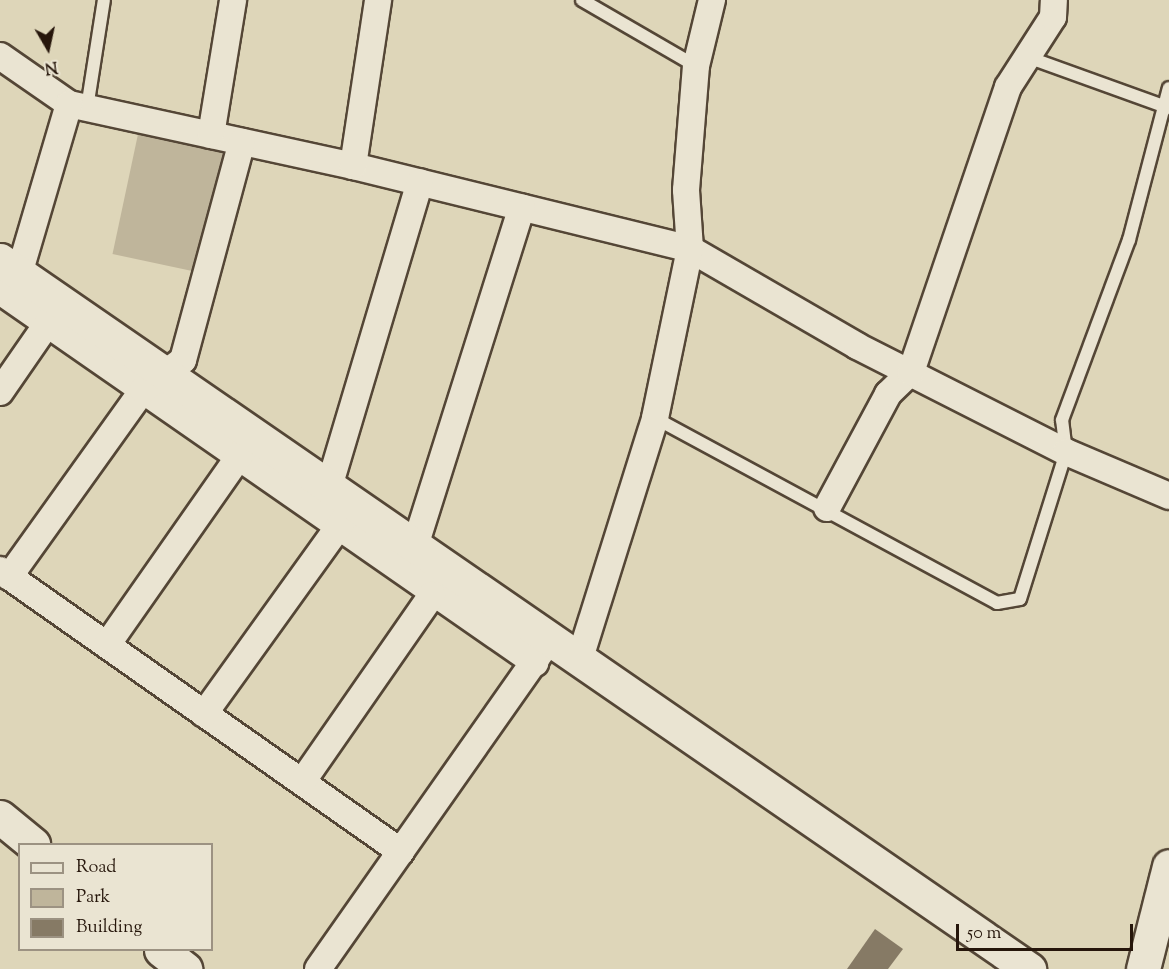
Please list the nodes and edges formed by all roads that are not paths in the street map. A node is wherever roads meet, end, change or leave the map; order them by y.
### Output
1 (104, 0) edge
2 (233, 0) edge
3 (378, 0) edge
4 (582, 0) edge
5 (712, 0) edge
6 (1054, 0) edge
7 (0, 56) edge
8 (1029, 58) junction
9 (696, 66) junction
10 (1169, 87) edge
11 (78, 106) junction
12 (1167, 108) edge
13 (211, 135) junction
14 (242, 142) junction
15 (353, 166) junction
16 (420, 182) junction
17 (522, 207) junction
18 (690, 249) junction
19 (6, 275) edge
20 (54, 314) junction
21 (911, 372) junction
22 (152, 382) junction
23 (0, 392) edge
24 (655, 418) junction
25 (246, 447) junction
26 (1066, 452) junction
27 (1169, 496) edge
28 (340, 506) junction
29 (827, 508) junction
30 (415, 546) junction
31 (5, 573) edge
32 (432, 595) junction
33 (107, 645) junction
34 (543, 650) junction
35 (580, 658) junction
36 (204, 714) junction
37 (302, 782) junction
38 (0, 817) edge
39 (32, 843) edge
40 (401, 852) junction
41 (1169, 866) edge
42 (162, 951) edge
43 (185, 969) edge
44 (318, 969) edge
45 (1029, 969) edge
46 (1143, 969) edge

1 - 11 lane
2 - 13 street
3 - 15 street
4 - 9 lane
5 - 9 street
6 - 8 street
7 - 11 street
8 - 12 lane
8 - 21 street
9 - 18 street
10 - 12 lane
11 - 13 street
11 - 19 street
12 - 26 lane
13 - 14 street
14 - 15 street
14 - 22 street
15 - 16 street
16 - 17 street
16 - 28 street
17 - 18 street
17 - 30 street
18 - 21 street
18 - 24 street
19 - 20 street
20 - 22 street
20 - 23 street
21 - 26 street
21 - 29 street
22 - 25 street
22 - 31 street
24 - 29 lane
24 - 35 street
25 - 28 street
25 - 33 street
26 - 27 street
26 - 29 lane
28 - 30 street
28 - 32 street
28 - 36 street
30 - 34 street
31 - 33 street
32 - 34 street
32 - 37 street
33 - 36 street
34 - 35 street
34 - 40 street
35 - 45 street
36 - 37 street
37 - 40 street
38 - 39 street
40 - 44 street
41 - 46 street
42 - 43 street

